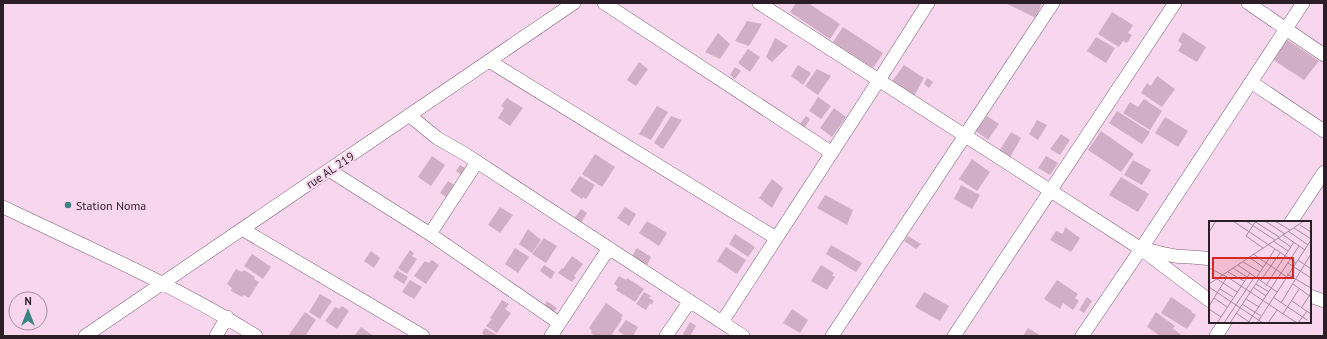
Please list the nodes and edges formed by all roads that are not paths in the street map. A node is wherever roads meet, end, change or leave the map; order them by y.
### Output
1 (574, 3) edge
2 (604, 3) edge
3 (759, 3) edge
4 (928, 3) edge
5 (1053, 3) edge
6 (1175, 3) edge
7 (1248, 3) edge
8 (1302, 3) edge
9 (1286, 28) junction
10 (1324, 55) edge
11 (489, 61) junction
12 (879, 80) junction
13 (1251, 82) junction
14 (409, 115) junction
15 (1324, 131) edge
16 (965, 135) junction
17 (832, 153) junction
18 (477, 162) junction
19 (329, 170) junction
20 (1324, 172) edge
21 (1050, 190) junction
22 (3, 207) edge
23 (1292, 221) edge
24 (242, 229) junction
25 (430, 234) junction
26 (776, 238) junction
27 (609, 248) junction
28 (1141, 249) junction
29 (1209, 259) edge
30 (163, 283) junction
31 (1311, 296) edge
32 (1209, 300) edge
33 (690, 301) junction
34 (1324, 302) edge
35 (226, 317) junction
36 (722, 322) junction
37 (559, 323) junction
38 (1224, 323) edge
39 (85, 336) edge
40 (216, 336) edge
41 (256, 336) edge
42 (423, 336) edge
43 (551, 336) edge
44 (666, 336) edge
45 (743, 336) edge
46 (832, 336) edge
47 (954, 336) edge
48 (1082, 336) edge
49 (1216, 336) edge

1 - 11 street, rue AL 219
2 - 17 street
3 - 12 street
4 - 12 street
5 - 16 street
6 - 21 street
7 - 9 street
8 - 9 street
9 - 10 street
9 - 13 street
11 - 14 street, rue AL 219
11 - 26 street
12 - 16 street
12 - 17 street
13 - 15 street
13 - 28 street
14 - 18 street
14 - 19 street, rue AL 219
16 - 21 street
16 - 46 street
17 - 26 street
18 - 25 street
18 - 27 street
19 - 24 street, rue AL 219
19 - 25 street
20 - 23 street
21 - 28 street
21 - 47 street
22 - 30 street
24 - 30 street, rue AL 219
24 - 42 street
25 - 37 street
26 - 36 street
27 - 33 street
27 - 37 street
28 - 29 street
28 - 32 street
28 - 48 street
30 - 35 street
30 - 39 street, rue AL 219
31 - 34 street
33 - 36 street
33 - 44 street
35 - 40 street
35 - 41 street
36 - 45 street
37 - 43 street
38 - 49 street

